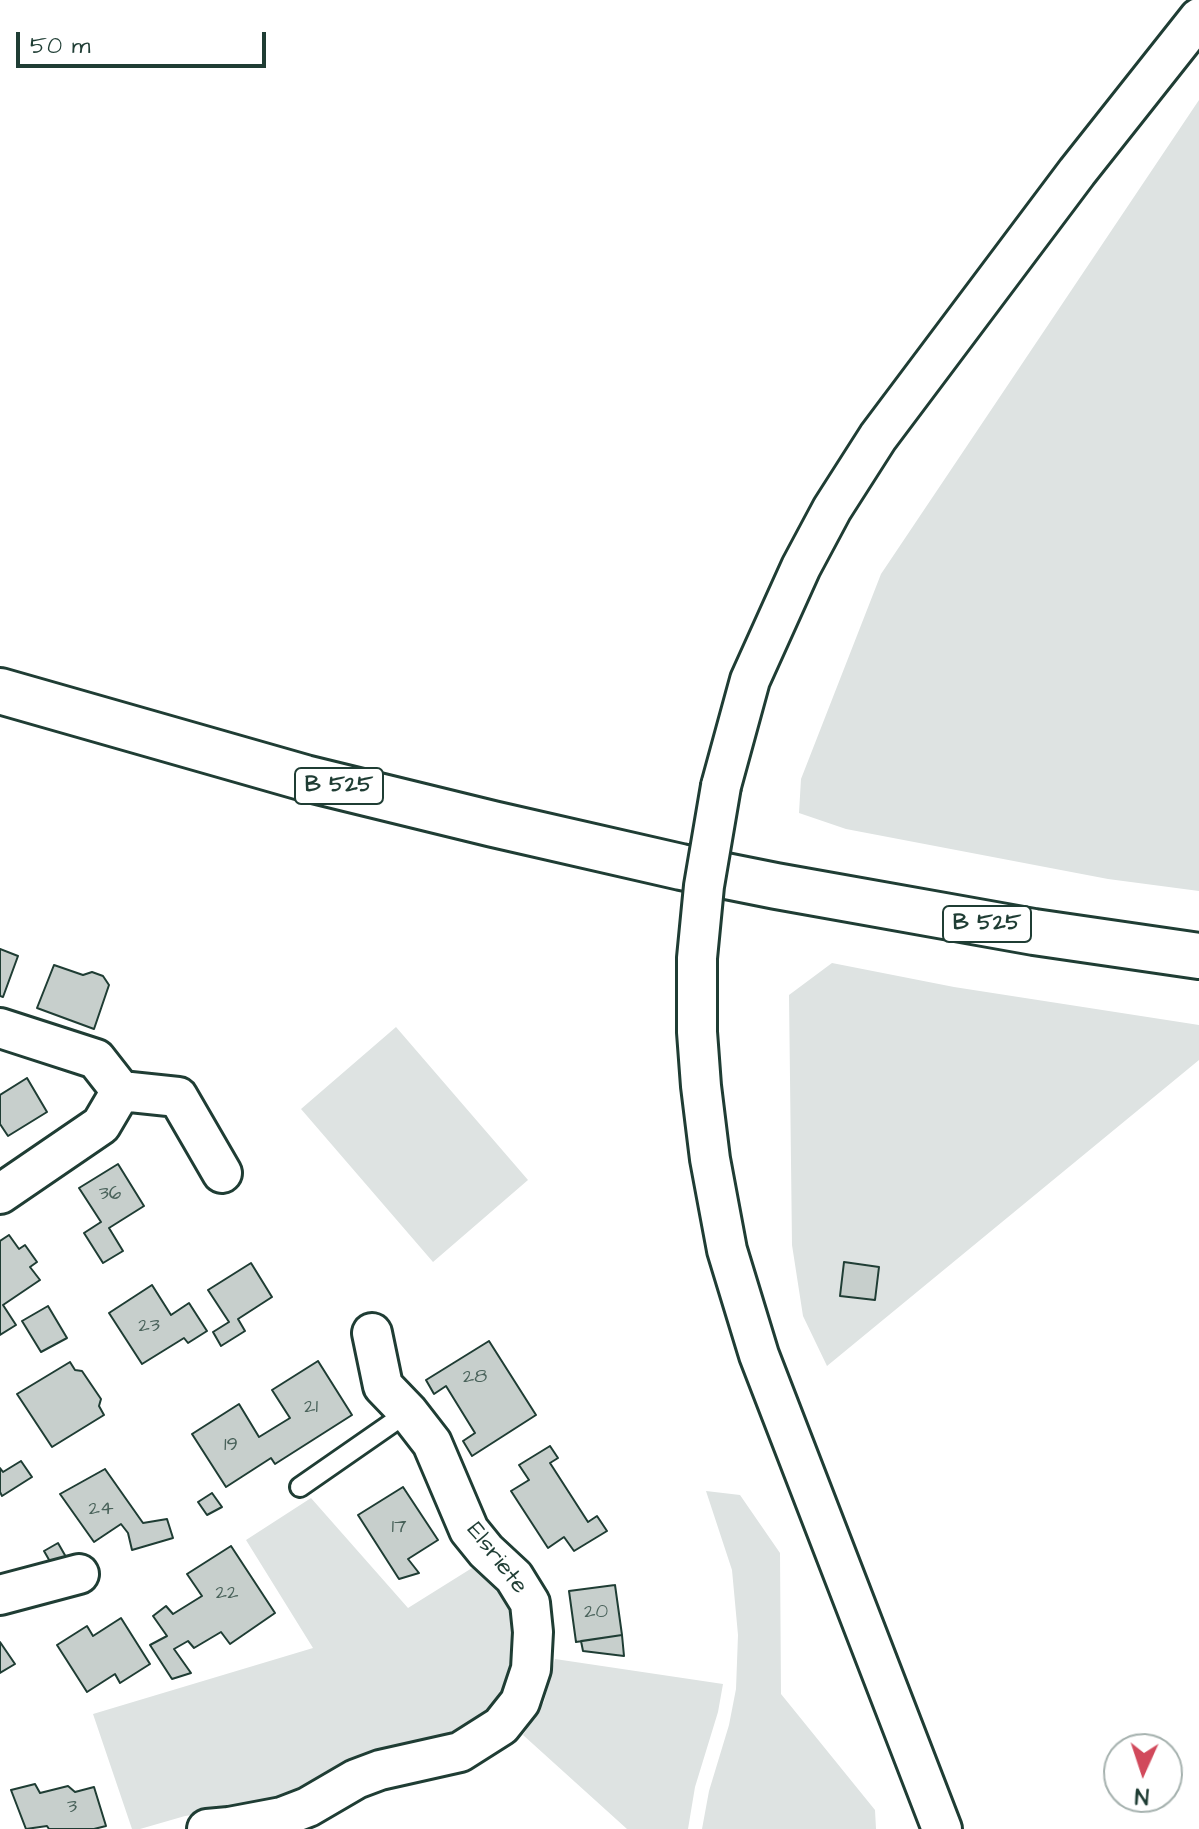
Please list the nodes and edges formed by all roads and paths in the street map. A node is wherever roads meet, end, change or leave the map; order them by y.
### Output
1 (1199, 18) edge
2 (0, 691) edge
3 (1199, 956) edge
4 (0, 1028) edge
5 (121, 1091) junction
6 (222, 1173) dead end
7 (0, 1194) edge
8 (372, 1333) dead end
9 (408, 1412) junction
10 (300, 1487) dead end
11 (79, 1574) dead end
12 (0, 1595) edge
13 (207, 1829) edge
14 (942, 1829) edge

1 - 14 street, bridge
2 - 3 main road, B 525
4 - 5 street
5 - 6 street
5 - 7 street
8 - 9 street, Elsriete
9 - 10 lane
9 - 13 street, Elsriete
11 - 12 street

